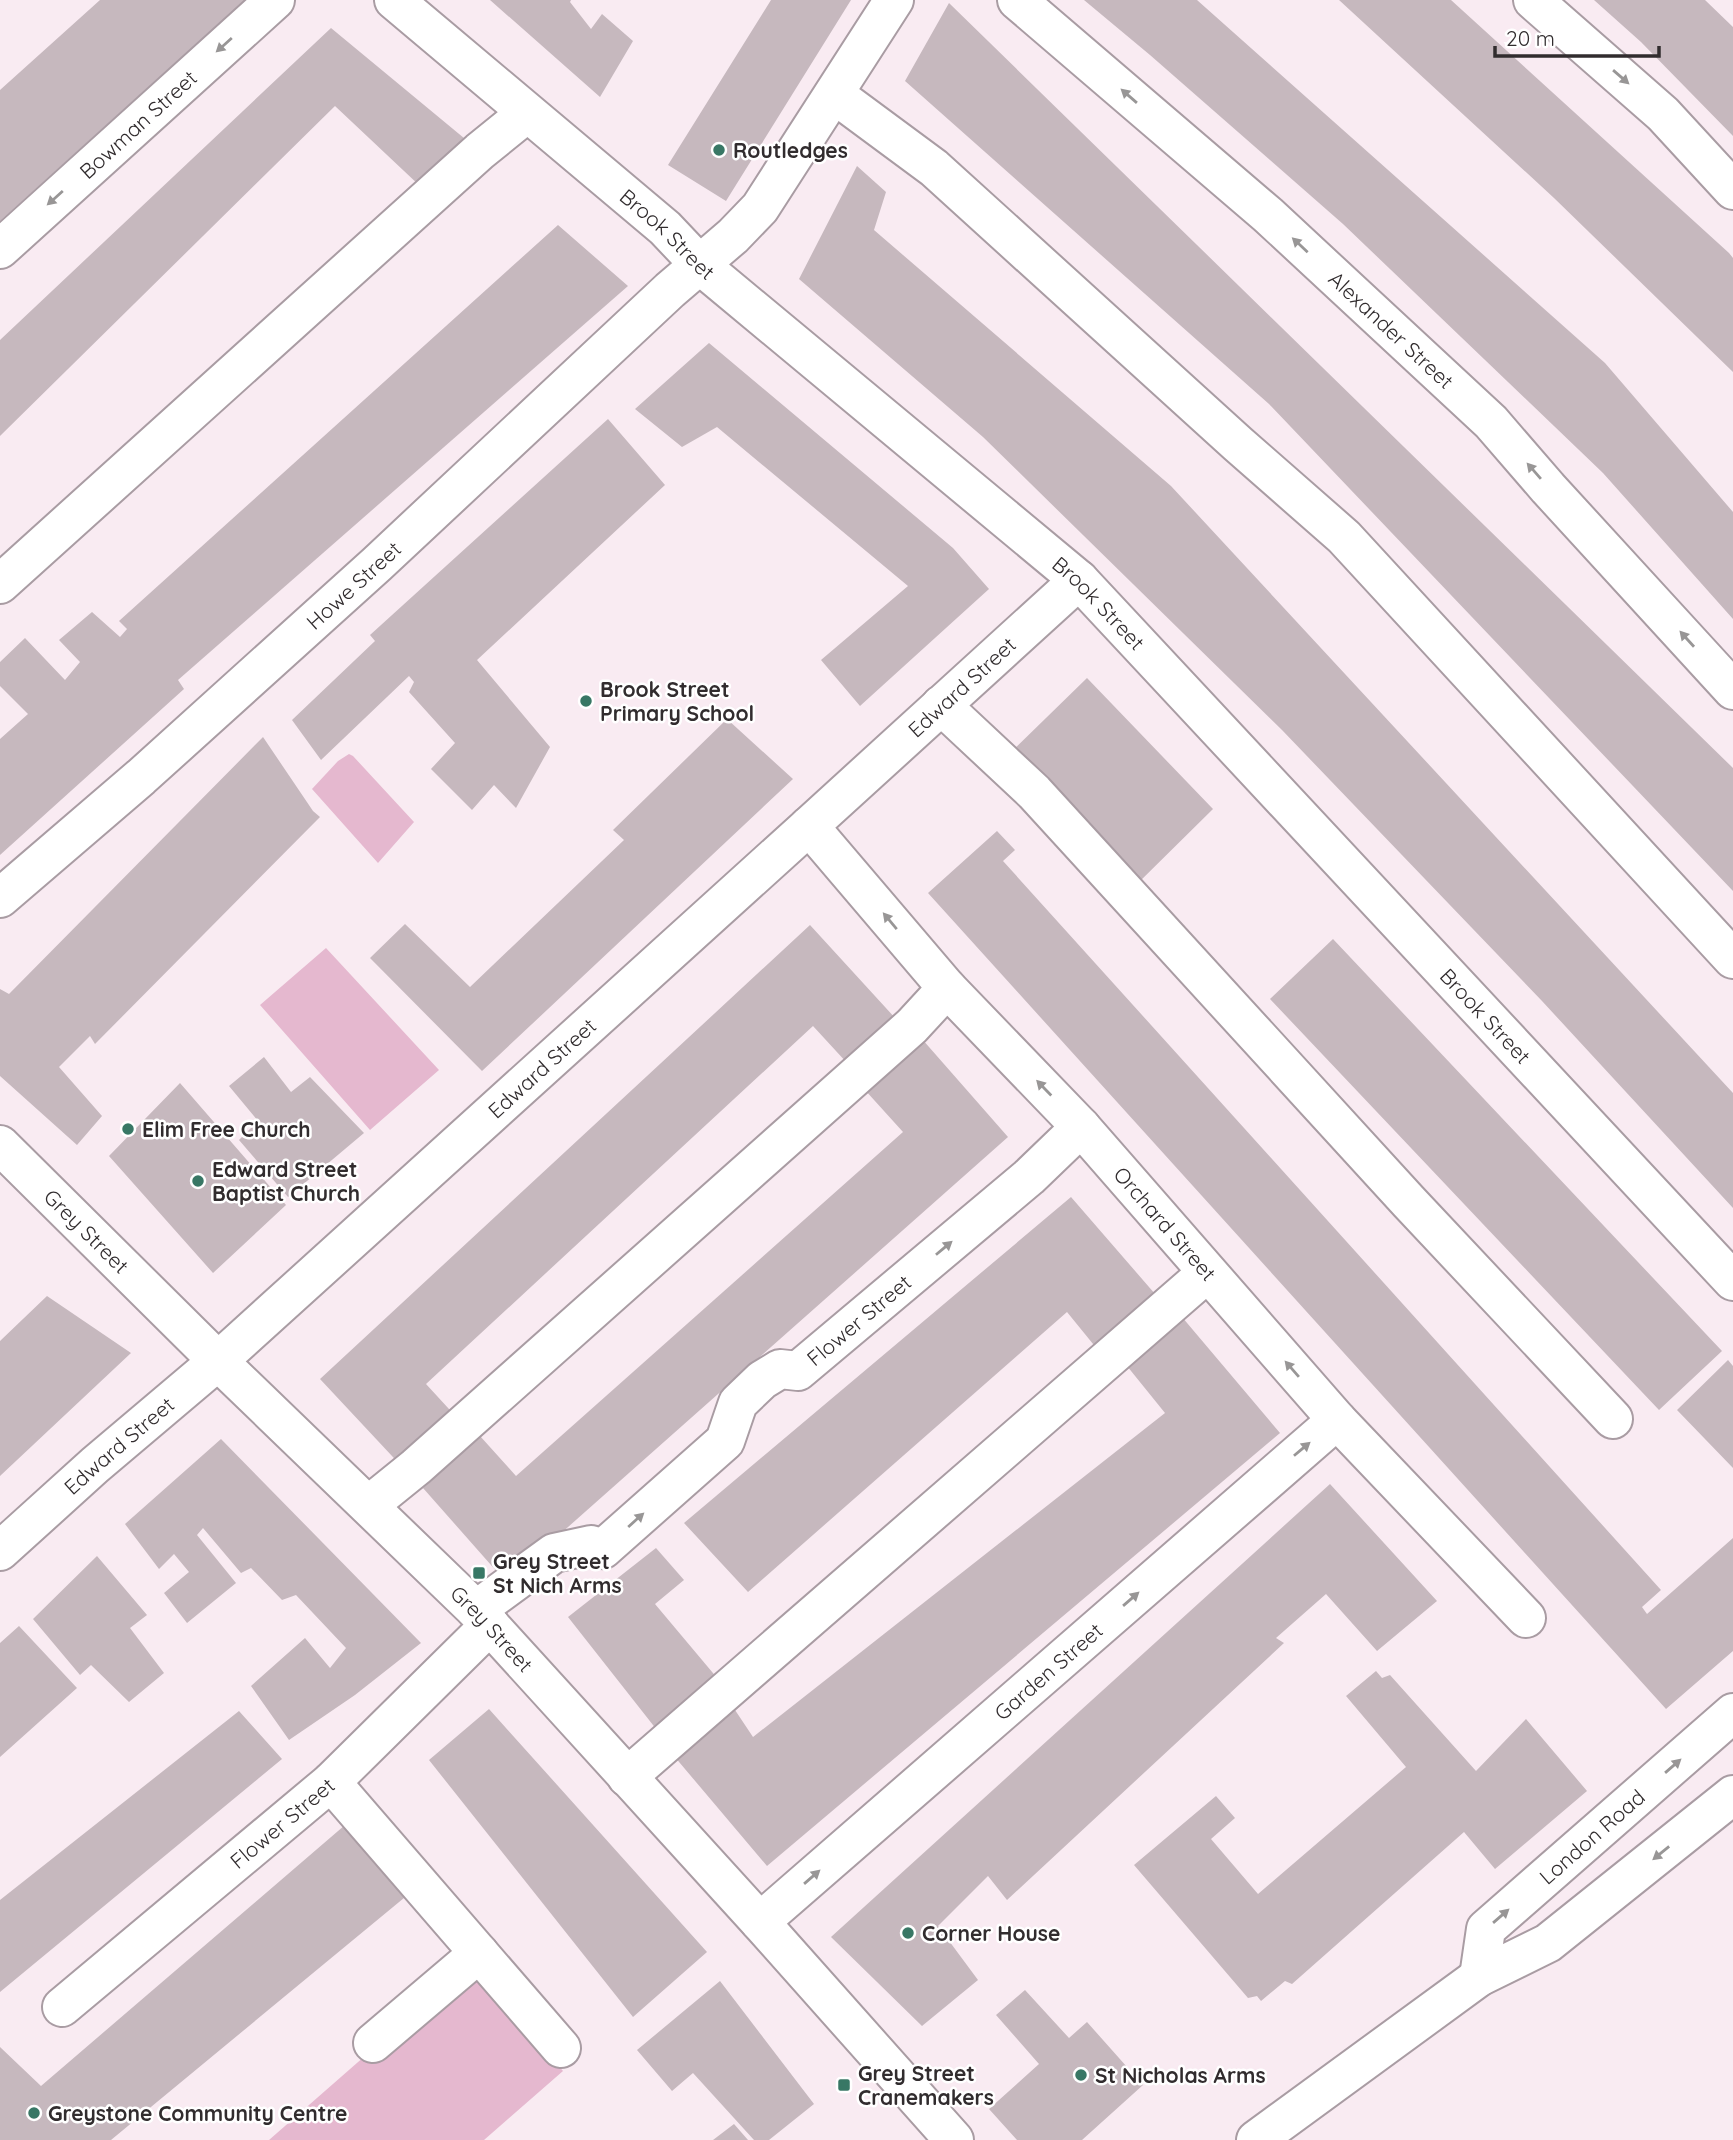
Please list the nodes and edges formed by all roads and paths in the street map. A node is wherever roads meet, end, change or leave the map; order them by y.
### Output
1 (275, 0) edge
2 (894, 0) edge
3 (1017, 0) edge
4 (1533, 0) edge
5 (405, 3) edge
6 (834, 93) junction
7 (527, 113) junction
8 (1733, 190) edge
9 (0, 249) edge
10 (700, 265) junction
11 (1079, 580) junction
12 (0, 584) edge
13 (1733, 690) edge
14 (941, 705) junction
15 (809, 826) junction
16 (0, 898) edge
17 (1733, 959) edge
18 (947, 988) junction
19 (1081, 1127) junction
20 (0, 1145) edge
21 (1208, 1273) junction
22 (1733, 1281) edge
23 (218, 1361) junction
24 (1613, 1419) dead end
25 (1337, 1420) junction
26 (369, 1505) junction
27 (0, 1551) edge
28 (483, 1618) junction
29 (1526, 1618) dead end
30 (1733, 1713) edge
31 (627, 1777) junction
32 (331, 1782) junction
33 (1733, 1795) edge
34 (760, 1922) junction
35 (479, 1954) junction
36 (1479, 1977) junction
37 (62, 2007) dead end
38 (373, 2043) dead end
39 (561, 2048) dead end
40 (954, 2140) edge
41 (1256, 2140) edge

1 -> 9 street, Bowman Street
2 - 6 street, Howe Street
13 -> 3 street, Alexander Street
4 -> 8 street
5 - 7 street, Brook Street
6 - 10 street, Howe Street
6 - 17 street
7 - 10 street, Brook Street
7 - 12 street
10 - 11 street, Brook Street
10 - 16 street, Howe Street
11 - 14 street, Edward Street
11 - 22 street, Brook Street
14 - 15 street, Edward Street
14 - 24 street
18 -> 15 street, Orchard Street
15 - 23 street, Edward Street
19 -> 18 street, Orchard Street
18 - 26 street
19 - 21 street, Orchard Street
28 -> 19 street, Flower Street
20 - 23 street, Grey Street
25 -> 21 street, Orchard Street
21 - 31 street
23 - 26 street, Grey Street
23 - 27 street, Edward Street
25 - 29 street, Orchard Street
34 -> 25 street, Garden Street
26 - 28 street, Grey Street
28 - 31 street, Grey Street
28 - 32 street, Flower Street
36 -> 30 street, London Road
31 - 34 street, Grey Street
32 - 35 street
32 - 37 street, Flower Street
33 -> 36 street
34 - 40 street, Grey Street
35 - 38 street
35 - 39 street
36 - 41 street

